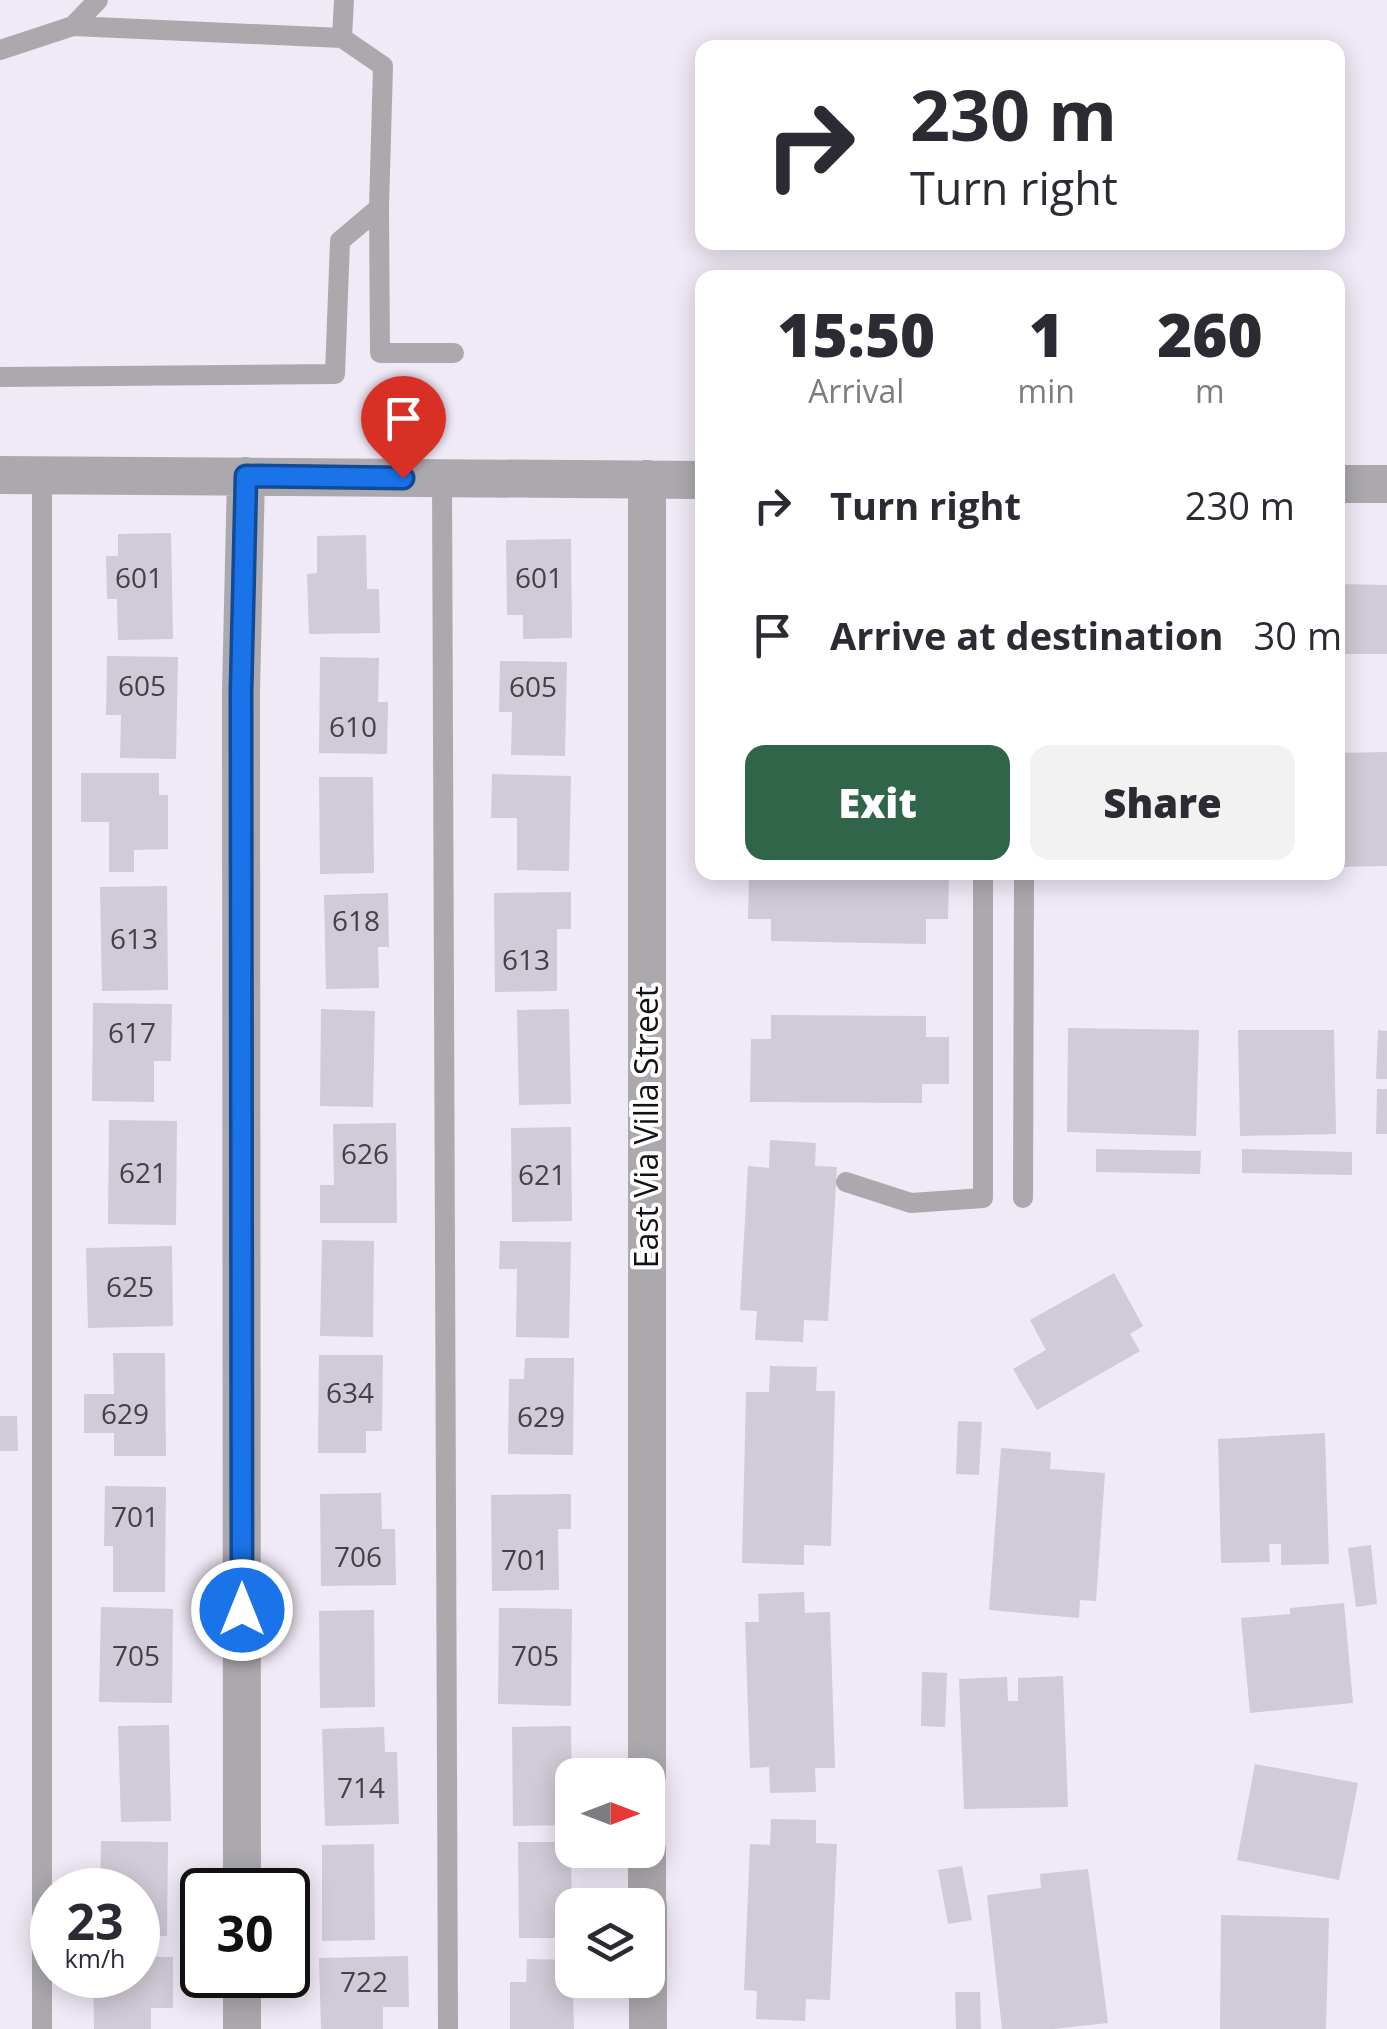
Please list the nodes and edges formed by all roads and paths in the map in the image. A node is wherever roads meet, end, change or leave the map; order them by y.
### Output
1 (98, 0) edge
2 (344, 0) edge
3 (73, 26) junction
4 (342, 38) junction
5 (0, 50) edge
6 (379, 208) junction
7 (454, 353) dead end
8 (0, 377) edge
9 (0, 475) edge
10 (42, 475) junction
11 (246, 476) junction
12 (442, 478) junction
13 (647, 479) junction
14 (695, 480) edge
15 (1345, 484) edge
16 (1387, 484) edge
17 (983, 880) edge
18 (1024, 880) edge
19 (846, 1182) dead end
20 (1023, 1198) dead end
21 (648, 1758) edge
22 (242, 1868) edge
23 (242, 1998) edge
24 (648, 1998) edge
25 (42, 2029) edge
26 (242, 2029) edge
27 (448, 2029) edge
28 (648, 2029) edge

1 - 3 lane
2 - 4 lane
3 - 4 lane
3 - 5 lane
4 - 6 lane
6 - 7 lane
6 - 8 lane
9 - 10 street
10 - 11 street
10 - 25 lane
11 - 12 street
11 - 22 street
12 - 13 street
12 - 27 lane
13 - 14 street
13 - 21 street, East Via Villa Street
15 - 16 street
17 - 19 lane
18 - 20 lane
23 - 26 street
24 - 28 street

